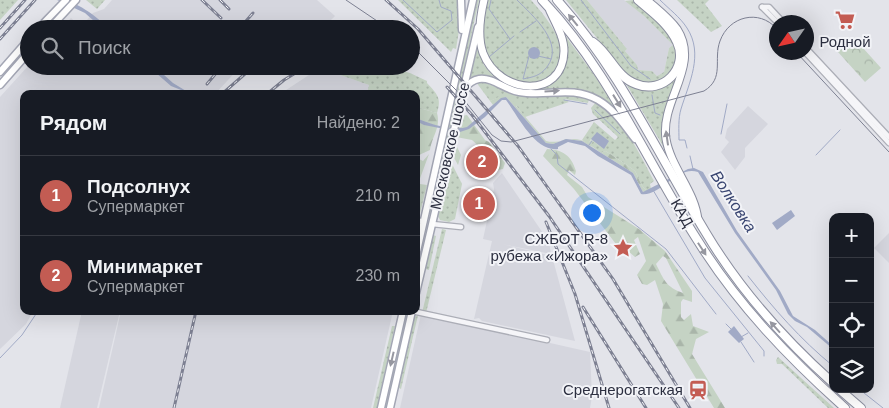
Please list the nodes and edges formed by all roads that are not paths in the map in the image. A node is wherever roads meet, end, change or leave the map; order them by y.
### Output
1 (66, 0) edge
2 (461, 0) edge
3 (473, 0) edge
4 (484, 0) edge
5 (557, 0) edge
6 (638, 0) edge
7 (647, 0) edge
8 (76, 1) edge
9 (545, 2) edge
10 (770, 15) edge
11 (776, 15) edge
12 (46, 20) edge
13 (57, 20) edge
14 (479, 21) junction
15 (463, 39) junction
16 (589, 40) junction
17 (20, 49) edge
18 (814, 57) edge
19 (812, 60) edge
20 (20, 62) edge
21 (0, 72) edge
22 (0, 85) edge
23 (462, 93) junction
24 (889, 137) edge
25 (889, 143) edge
26 (647, 153) junction
27 (673, 171) junction
28 (420, 221) edge
29 (424, 222) junction
30 (432, 224) junction
31 (460, 227) dead end
32 (420, 239) edge
33 (420, 276) edge
34 (420, 313) edge
35 (403, 315) edge
36 (411, 315) edge
37 (547, 340) dead end
38 (829, 380) edge
39 (844, 393) edge
40 (381, 408) edge
41 (390, 408) edge
42 (845, 408) edge
43 (861, 408) edge

1 - 12 main road
2 - 15 main road
3 - 15 main road, Московское шоссе
4 - 14 highway, Московское шоссе
16 -> 5 highway, КАД
6 - 16 highway
27 -> 7 highway
8 - 13 main road
9 - 14 highway
9 -> 26 highway, КАД
10 - 11 street
14 - 23 main road, Московское шоссе
15 - 29 main road, Московское шоссе
16 - 27 highway, КАД
17 - 21 main road
18 - 24 street
19 - 25 street
20 - 22 main road
23 -> 26 main road
23 - 30 main road, Московское шоссе
26 -> 42 highway, КАД
38 -> 27 highway, КАД
28 - 29 street
29 - 30 main road
29 - 32 main road, Московское шоссе
30 - 31 street
30 - 33 main road, Московское шоссе
34 - 37 street
35 -> 40 main road
36 - 41 main road
39 - 43 highway

